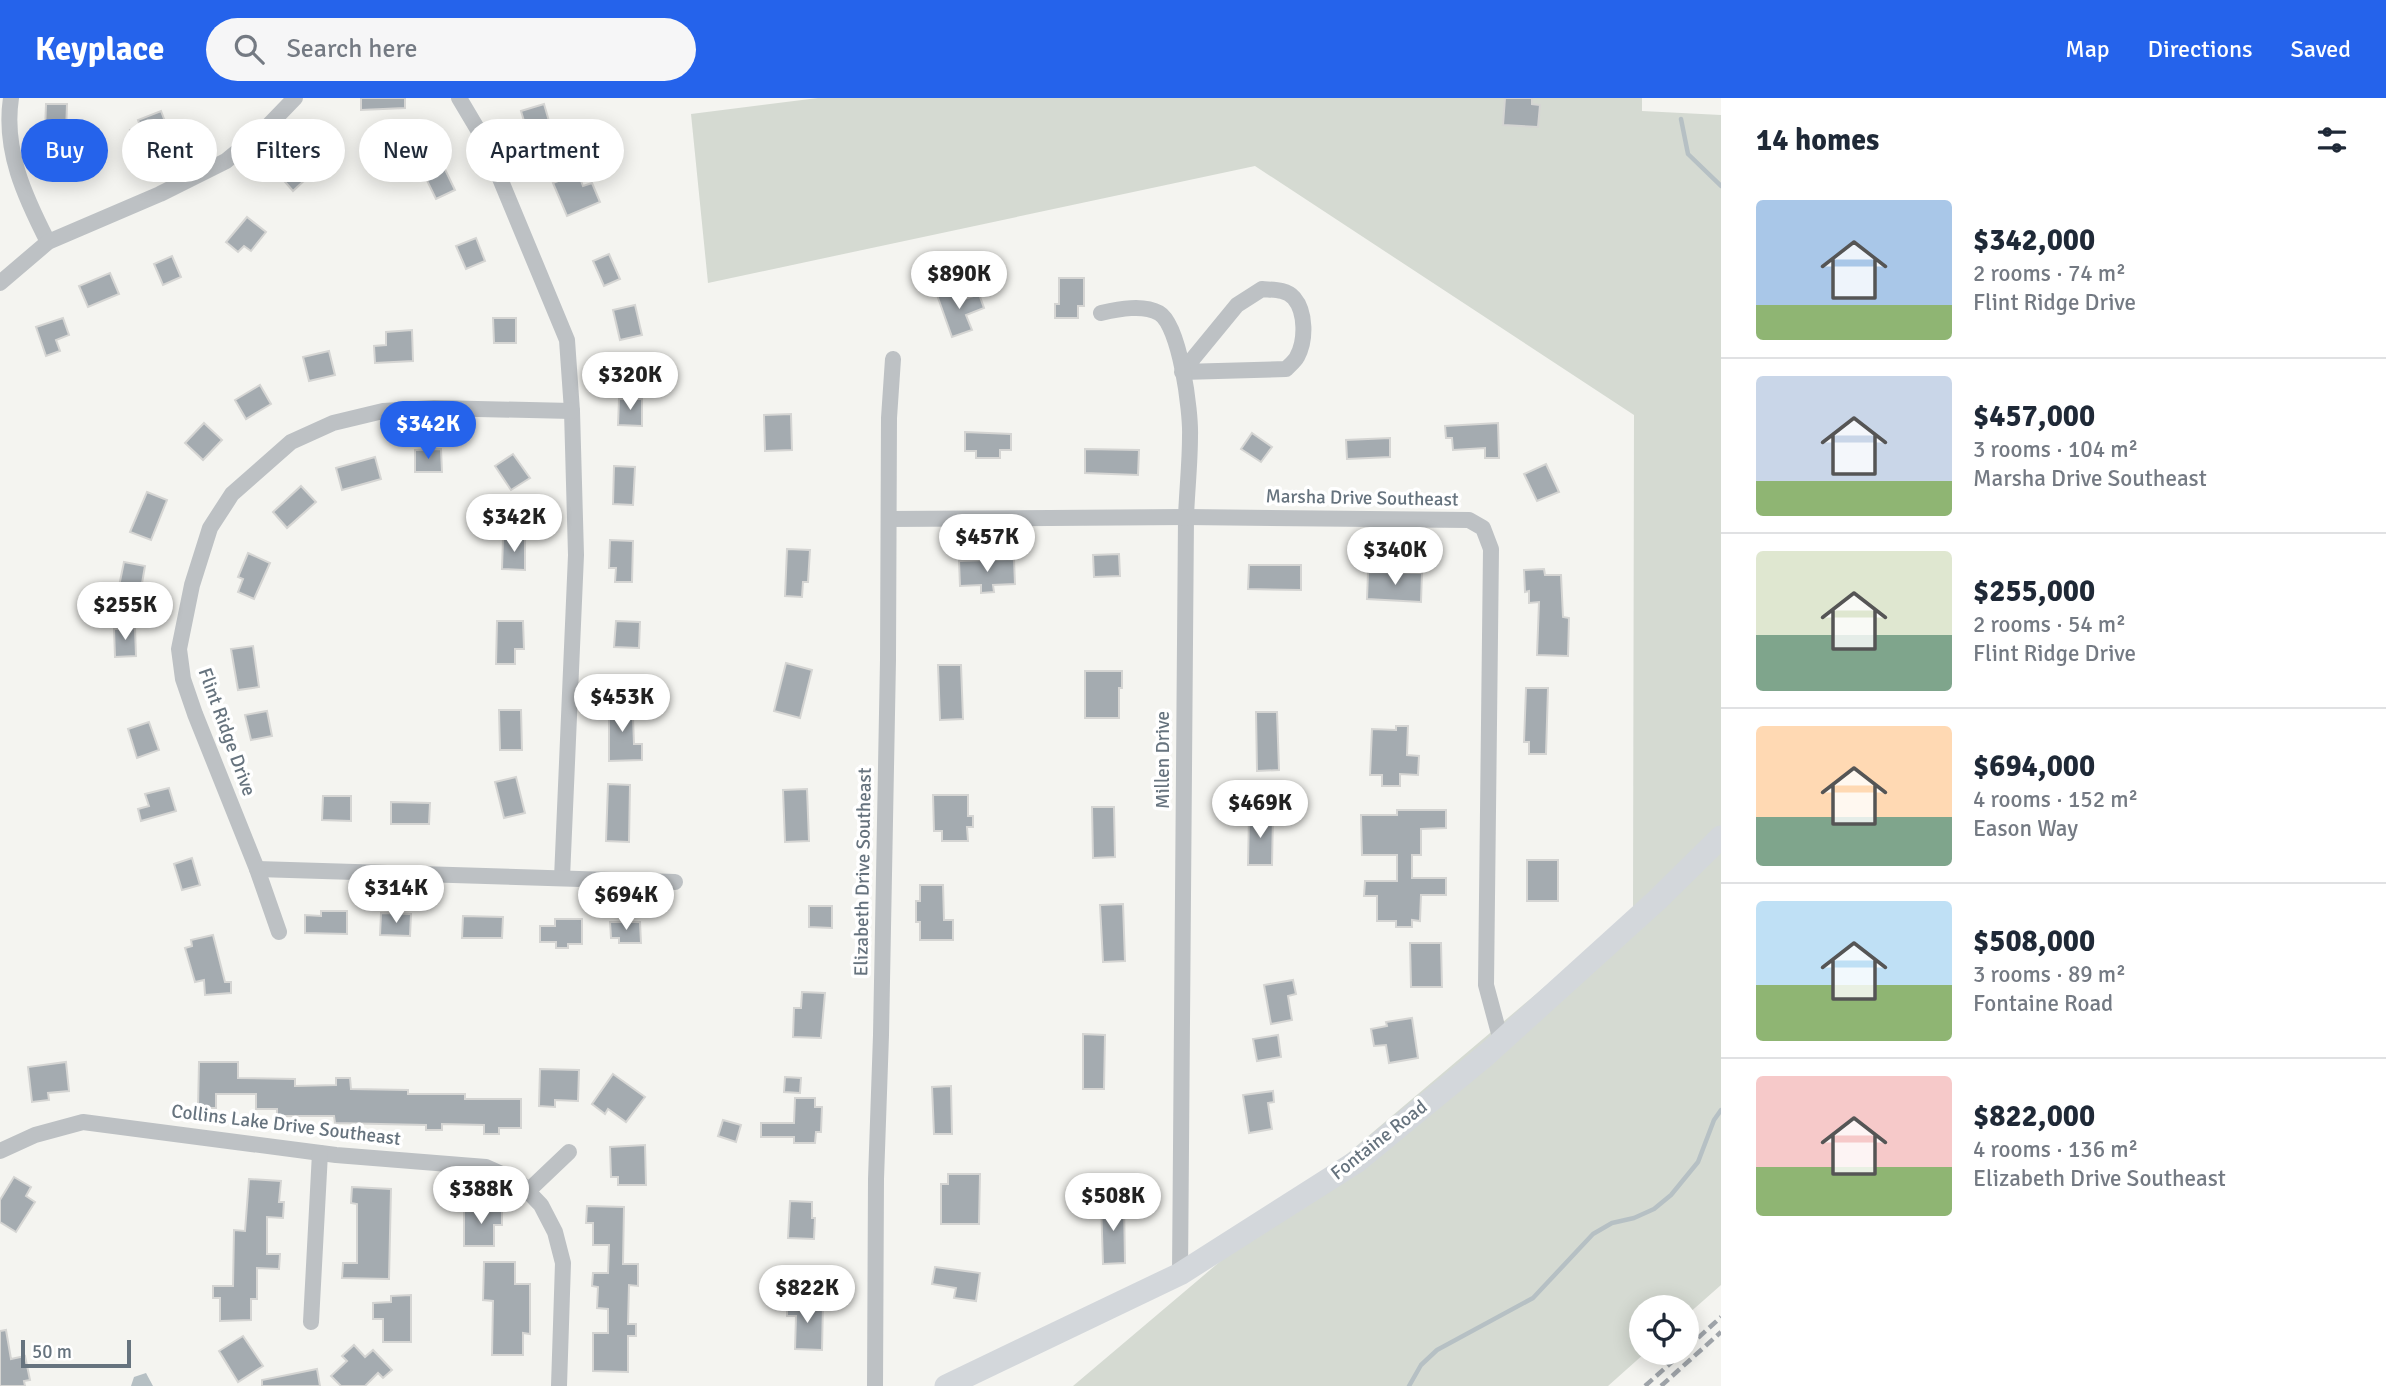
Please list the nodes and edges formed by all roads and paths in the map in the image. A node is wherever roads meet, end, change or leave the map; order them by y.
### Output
1 (11, 98) edge
2 (295, 98) edge
3 (459, 98) edge
4 (48, 242) junction
5 (0, 283) edge
6 (1101, 313) dead end
7 (893, 359) dead end
8 (1182, 372) junction
9 (572, 411) junction
10 (1186, 517) junction
11 (889, 519) junction
12 (1721, 837) edge
13 (257, 869) junction
14 (562, 878) junction
15 (675, 882) dead end
16 (279, 932) dead end
17 (1501, 1041) junction
18 (0, 1151) edge
19 (569, 1152) dead end
20 (320, 1153) junction
21 (528, 1191) junction
22 (1180, 1274) junction
23 (311, 1322) dead end
24 (559, 1386) edge
25 (875, 1386) edge
26 (946, 1386) edge

1 - 4 street
2 - 4 street
3 - 9 street
4 - 5 street
6 - 8 street, Millen Drive
7 - 11 street, Elizabeth Drive Southeast
8 - 8 street
8 - 10 street, Millen Drive
9 - 13 street, Flint Ridge Drive
9 - 14 street
10 - 11 street, Marsha Drive Southeast
10 - 17 street, Marsha Drive Southeast
10 - 22 street, Millen Drive
11 - 25 street, Elizabeth Drive Southeast
12 - 17 main road, Fontaine Road
13 - 14 street
13 - 16 street, Flint Ridge Drive
14 - 15 street
17 - 22 main road, Fontaine Road
18 - 20 street, Collins Lake Drive Southeast
19 - 21 street
20 - 21 street, Collins Lake Drive Southeast
20 - 23 street
21 - 24 street, Collins Lake Drive Southeast
22 - 26 main road, Fontaine Road

